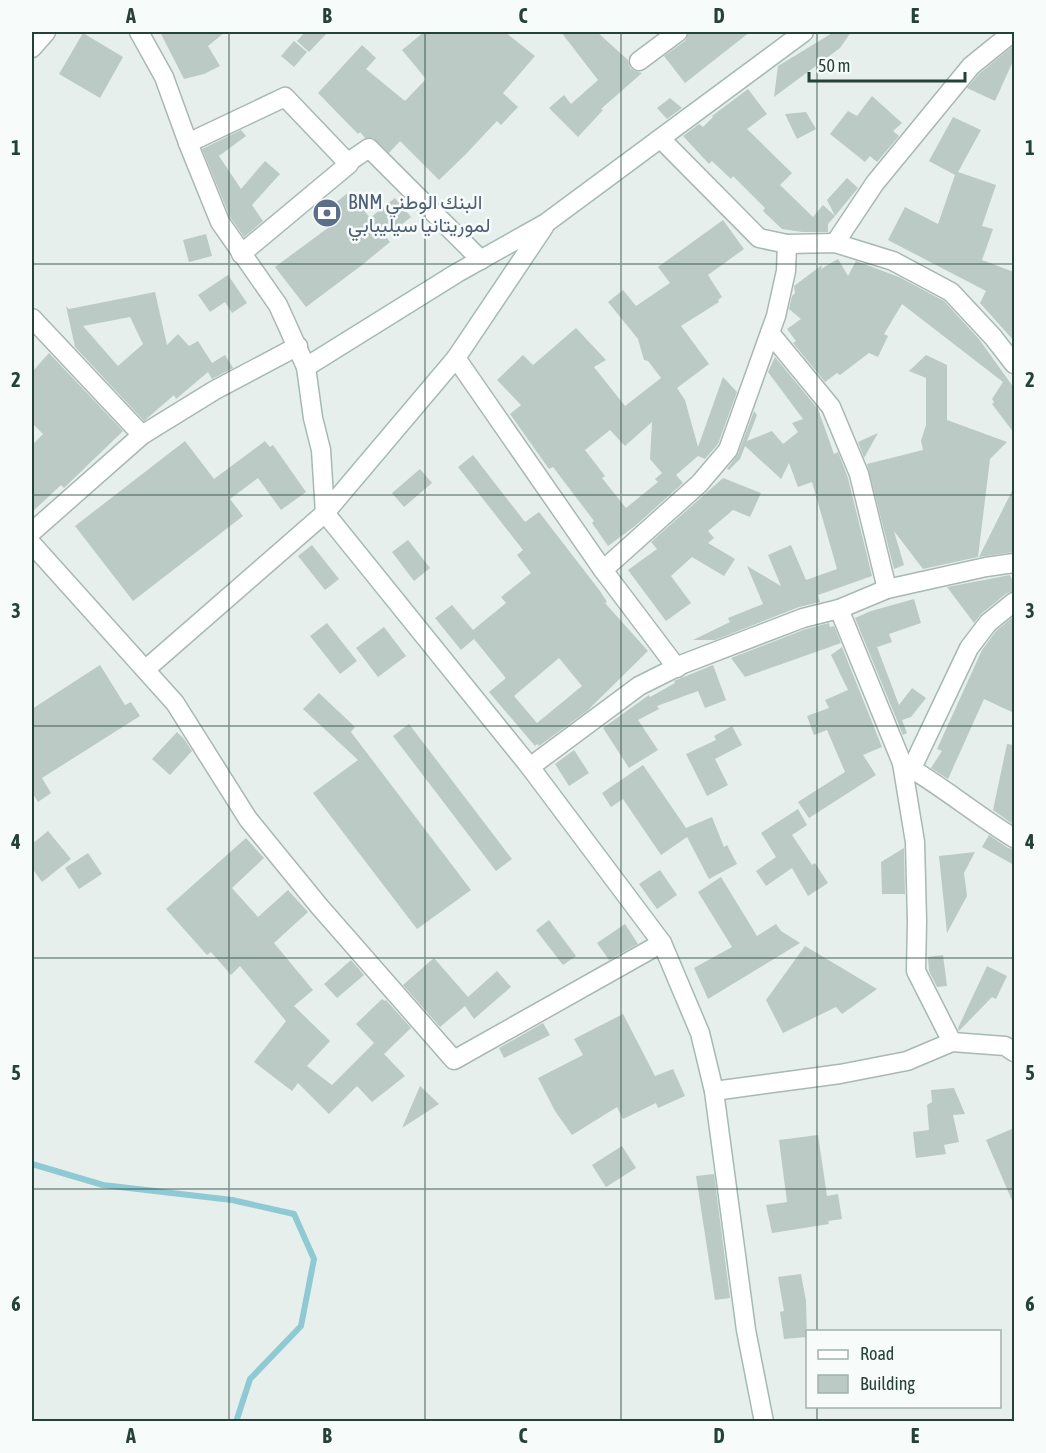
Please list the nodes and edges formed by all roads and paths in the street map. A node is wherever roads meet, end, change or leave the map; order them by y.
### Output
1 (46, 32) edge
2 (139, 32) edge
3 (678, 32) edge
4 (804, 32) edge
5 (1013, 32) edge
6 (32, 48) edge
7 (639, 61) dead end
8 (661, 139) junction
9 (188, 143) junction
10 (347, 163) junction
11 (546, 223) junction
12 (835, 243) junction
13 (787, 244) junction
14 (240, 254) junction
15 (481, 260) junction
16 (32, 318) edge
17 (770, 333) junction
18 (298, 346) junction
19 (456, 358) junction
20 (1014, 364) edge
21 (306, 367) junction
22 (142, 435) junction
23 (325, 513) junction
24 (32, 532) edge
25 (32, 544) edge
26 (1014, 563) edge
27 (603, 570) junction
28 (887, 589) junction
29 (1014, 602) edge
30 (839, 609) junction
31 (676, 668) junction
32 (146, 669) junction
33 (907, 766) junction
34 (530, 767) junction
35 (1014, 838) edge
36 (662, 943) junction
37 (952, 1042) junction
38 (1014, 1052) edge
39 (714, 1090) junction
40 (764, 1422) edge

1 - 6 street
2 - 9 street
3 - 7 street
4 - 8 street
5 - 12 street
8 - 11 street
8 - 13 street
9 - 10 street
9 - 14 street
10 - 14 street
10 - 15 street
11 - 15 street
11 - 19 street
12 - 13 street
12 - 20 street
13 - 17 street
14 - 18 street
15 - 21 street
16 - 22 street
17 - 27 street
17 - 28 street
18 - 21 street
18 - 22 street
19 - 23 street
19 - 27 street
21 - 23 street
22 - 24 street
23 - 32 street
23 - 34 street
25 - 32 street
26 - 28 street
27 - 31 street
28 - 30 street
29 - 33 street
30 - 31 street
30 - 33 street
31 - 34 street
32 - 36 street
33 - 35 street
33 - 37 street
34 - 36 street
36 - 39 street
37 - 38 street
37 - 39 street
39 - 40 street

